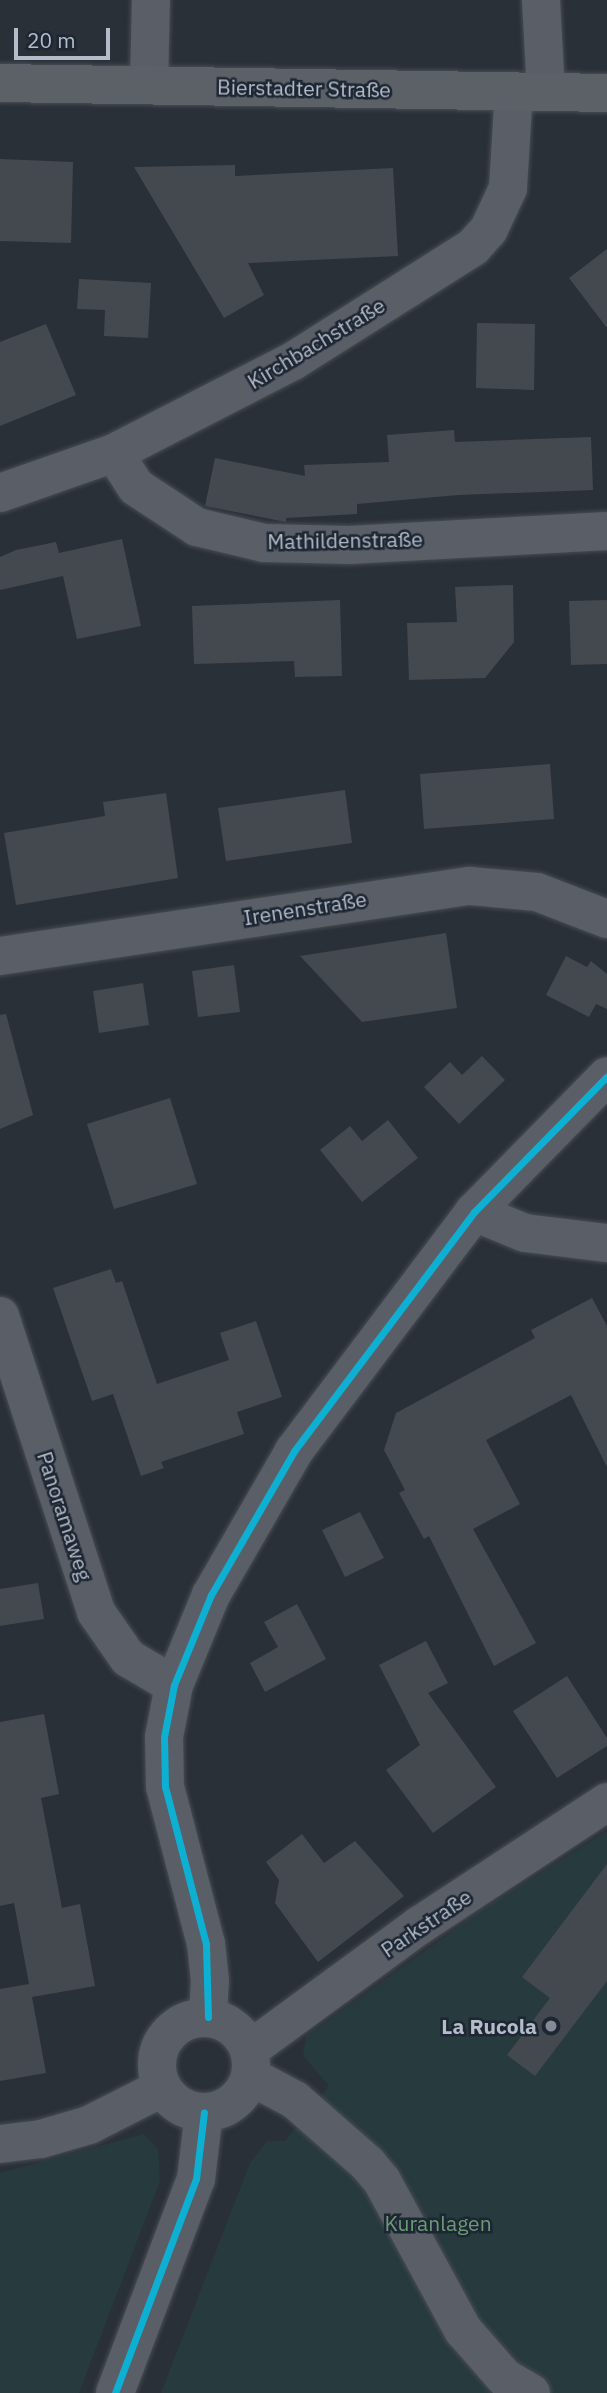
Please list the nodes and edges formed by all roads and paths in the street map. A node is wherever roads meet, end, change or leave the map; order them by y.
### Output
1 (151, 0) edge
2 (541, 0) edge
3 (0, 83) edge
4 (149, 85) junction
5 (530, 91) junction
6 (607, 93) edge
7 (114, 453) junction
8 (0, 493) edge
9 (607, 531) edge
10 (607, 919) edge
11 (0, 956) edge
12 (607, 1076) edge
13 (474, 1212) junction
14 (607, 1243) edge
15 (3, 1336) edge
16 (174, 1685) junction
17 (607, 1802) edge
18 (208, 2017) junction
19 (249, 2063) junction
20 (162, 2088) junction
21 (204, 2112) junction
22 (0, 2144) edge
23 (115, 2393) edge
24 (531, 2393) edge

1 - 4 street
2 - 5 street, Kirchbachstraße
3 - 4 main road, Bierstadter Straße
4 - 5 main road, Bierstadter Straße
5 - 6 main road, Bierstadter Straße
5 - 7 street, Kirchbachstraße
7 - 8 street, Kirchbachstraße
7 - 9 street, Mathildenstraße
10 - 11 street, Irenenstraße
12 - 13 street
13 - 14 street
13 - 16 street
15 - 16 street, Panoramaweg
16 - 18 street
17 - 19 street, Parkstraße
18 - 19 street
18 - 20 street
19 - 21 street
19 - 24 street
20 - 21 street
20 - 22 street
21 - 23 street

